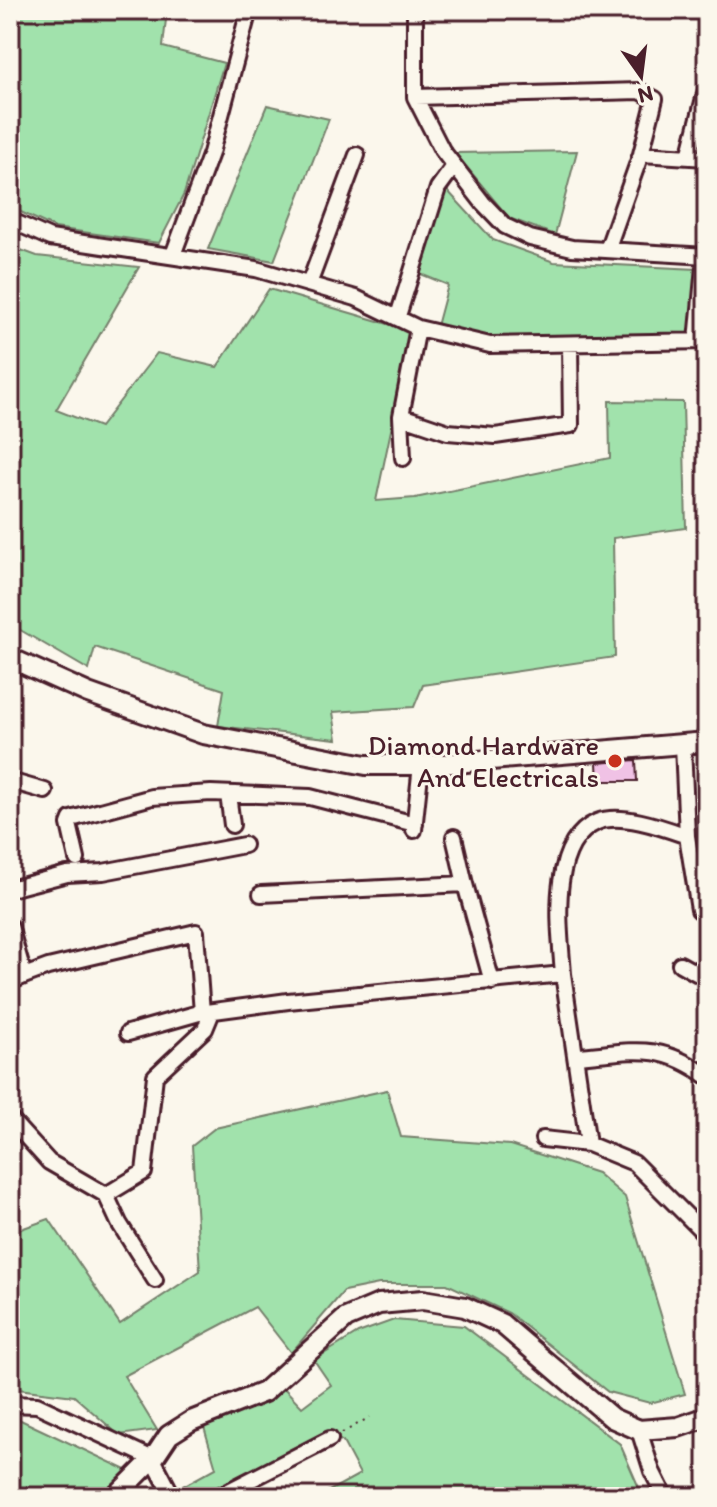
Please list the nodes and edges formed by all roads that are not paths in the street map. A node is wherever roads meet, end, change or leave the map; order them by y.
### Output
1 (249, 10) edge
2 (415, 10) edge
3 (707, 86) edge
4 (415, 97) junction
5 (641, 154) junction
6 (357, 155) dead end
7 (689, 157) junction
8 (707, 158) edge
9 (454, 166) junction
10 (10, 220) edge
11 (607, 250) junction
12 (173, 255) junction
13 (706, 256) edge
14 (309, 284) junction
15 (398, 316) junction
16 (418, 328) junction
17 (702, 341) edge
18 (570, 344) junction
19 (401, 416) junction
20 (403, 458) dead end
21 (10, 658) edge
22 (707, 742) edge
23 (683, 745) junction
24 (421, 765) junction
25 (10, 781) edge
26 (45, 791) dead end
27 (228, 794) junction
28 (232, 825) dead end
29 (687, 836) junction
30 (454, 837) dead end
31 (244, 845) dead end
32 (77, 859) dead end
33 (465, 884) junction
34 (10, 889) edge
35 (261, 894) dead end
36 (699, 910) dead end
37 (10, 926) edge
38 (680, 964) dead end
39 (563, 974) junction
40 (17, 979) edge
41 (707, 979) edge
42 (492, 982) junction
43 (207, 1012) junction
44 (128, 1033) dead end
45 (577, 1056) junction
46 (707, 1076) edge
47 (10, 1119) edge
48 (543, 1139) dead end
49 (588, 1144) junction
50 (106, 1195) junction
51 (707, 1236) edge
52 (155, 1280) dead end
53 (10, 1404) edge
54 (705, 1421) edge
55 (639, 1430) junction
56 (330, 1439) road end
57 (153, 1459) junction
58 (115, 1497) edge
59 (173, 1497) edge
60 (217, 1497) edge
61 (665, 1497) edge

1 - 12 street
2 - 4 street
3 - 7 street
4 - 5 street
4 - 9 street
5 - 7 street
5 - 11 street
6 - 14 street
7 - 8 street
9 - 11 street
9 - 15 street
10 - 12 street
11 - 13 street
12 - 14 street
13 - 17 street
14 - 15 street
15 - 16 street
16 - 18 street
16 - 19 street
17 - 18 street
18 - 19 street
19 - 20 street
21 - 24 street
22 - 23 street
23 - 24 street
23 - 29 street
24 - 27 street
25 - 26 street
27 - 28 street
27 - 32 street
29 - 36 street
29 - 39 street
30 - 33 street
31 - 34 street
33 - 35 street
33 - 42 street
37 - 40 street
38 - 41 street
39 - 42 street
39 - 45 street
40 - 43 street
42 - 43 street
43 - 44 street
43 - 50 street
45 - 46 street
45 - 49 street
47 - 50 street
48 - 49 street
49 - 51 street
50 - 52 street
53 - 57 street
54 - 55 street
55 - 57 street
55 - 61 street
56 - 60 street
57 - 58 street
57 - 59 street

